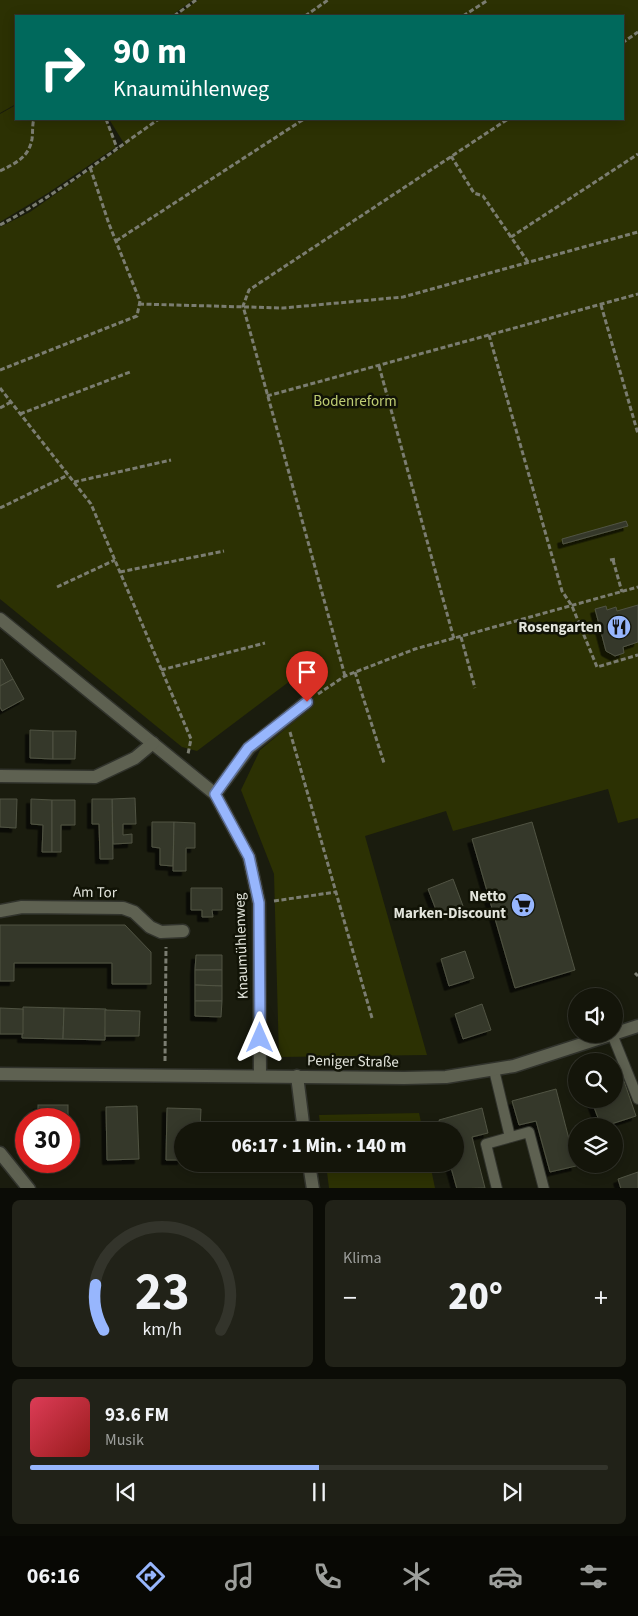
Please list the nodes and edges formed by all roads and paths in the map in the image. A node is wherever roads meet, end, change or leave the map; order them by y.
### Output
1 (196, 0) edge
2 (328, 0) edge
3 (488, 0) edge
4 (175, 15) edge
5 (306, 15) edge
6 (465, 15) edge
7 (638, 32) edge
8 (624, 42) edge
9 (34, 120) edge
10 (106, 120) edge
11 (158, 120) edge
12 (302, 120) edge
13 (506, 120) edge
14 (117, 148) junction
15 (638, 154) edge
16 (451, 156) junction
17 (90, 167) junction
18 (0, 171) edge
19 (0, 225) edge
20 (638, 232) edge
21 (511, 237) junction
22 (116, 241) junction
23 (528, 262) junction
24 (638, 294) edge
25 (139, 304) junction
26 (601, 305) junction
27 (243, 306) junction
28 (489, 335) junction
29 (379, 366) junction
30 (0, 370) edge
31 (130, 372) dead end
32 (0, 388) edge
33 (267, 396) junction
34 (11, 402) junction
35 (0, 408) edge
36 (20, 414) junction
37 (638, 434) edge
38 (171, 460) dead end
39 (68, 475) junction
40 (74, 482) junction
41 (0, 508) edge
42 (224, 551) dead end
43 (115, 560) junction
44 (613, 560) dead end
45 (120, 572) junction
46 (57, 587) dead end
47 (638, 587) edge
48 (622, 592) junction
49 (572, 606) junction
50 (0, 619) edge
51 (461, 636) junction
52 (454, 638) junction
53 (265, 642) dead end
54 (638, 655) edge
55 (162, 670) junction
56 (355, 672) junction
57 (345, 676) junction
58 (475, 688) dead end
59 (307, 702) joint
60 (286, 718) junction
61 (153, 743) junction
62 (384, 763) dead end
63 (185, 769) junction
64 (0, 776) edge
65 (215, 794) junction
66 (336, 892) junction
67 (259, 903) junction
68 (0, 910) edge
69 (166, 931) junction
70 (183, 932) dead end
71 (372, 1018) dead end
72 (638, 1026) edge
73 (623, 1031) edge
74 (586, 1043) edge
75 (616, 1043) edge
76 (494, 1070) junction
77 (0, 1074) edge
78 (260, 1076) junction
79 (297, 1076) junction
80 (165, 1077) junction
81 (638, 1099) edge
82 (303, 1122) edge
83 (510, 1137) junction
84 (0, 1153) edge
85 (310, 1172) edge
86 (29, 1188) edge
87 (313, 1188) edge
88 (497, 1188) edge
89 (544, 1188) edge

1 - 4 path
2 - 5 path
3 - 6 path
7 - 8 path
9 - 18 path
10 - 14 path
11 - 14 path
12 - 22 path
13 - 16 path
14 - 17 path
15 - 21 path
16 - 21 path
16 - 27 path
17 - 19 path
17 - 22 path
20 - 23 path
21 - 23 path
22 - 25 path
23 - 27 path
24 - 26 path
25 - 27 path
25 - 30 path
26 - 28 path
26 - 37 path
27 - 33 path
28 - 29 path
28 - 49 path
29 - 33 path
29 - 52 path
31 - 36 path
32 - 34 path
33 - 57 path
34 - 35 path
34 - 36 path
36 - 39 path
38 - 40 path
39 - 40 path
39 - 41 path
40 - 43 path
42 - 45 path
43 - 45 path
43 - 46 path
44 - 48 path
45 - 55 path
47 - 48 path
48 - 49 path
49 - 51 path
49 - 54 path
50 - 61 street, Knaumühlenweg
51 - 52 path
51 - 58 path
52 - 56 path
53 - 55 path
55 - 63 path
56 - 57 path
56 - 62 path
57 - 59 path
59 - 60 street
60 - 65 street
60 - 66 path
61 - 63 street, Knaumühlenweg
61 - 64 street
63 - 65 street, Knaumühlenweg
65 - 67 street, Knaumühlenweg
66 - 67 path
66 - 71 path
67 - 78 street, Knaumühlenweg
68 - 69 street, Am Tor
69 - 70 street, Am Tor
69 - 80 path
72 - 73 street, Peniger Straße
74 - 76 street, Peniger Straße
75 - 81 lane
76 - 79 street, Peniger Straße
76 - 83 lane
77 - 80 street, Peniger Straße
78 - 79 street, Peniger Straße
78 - 80 street, Peniger Straße
79 - 82 street
83 - 88 lane
83 - 89 lane
84 - 86 street
85 - 87 street

